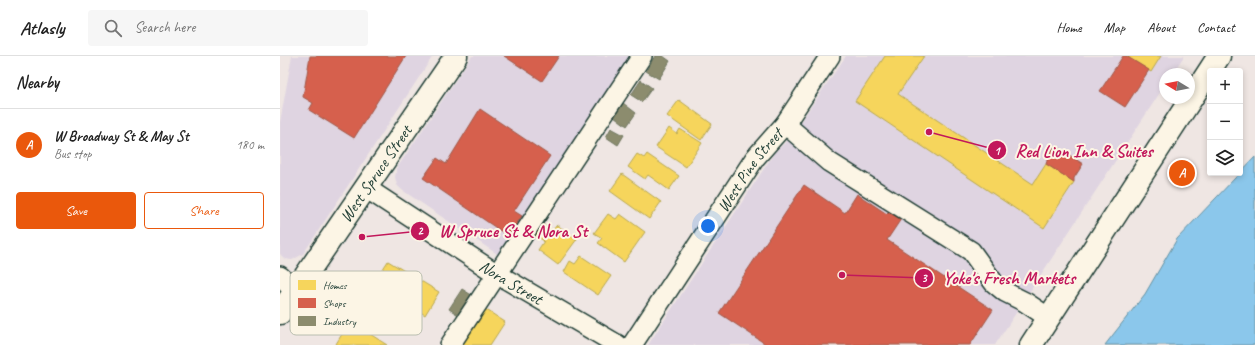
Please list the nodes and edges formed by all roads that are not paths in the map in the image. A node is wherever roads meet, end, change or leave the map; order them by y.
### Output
1 (456, 56) edge
2 (642, 56) edge
3 (830, 56) edge
4 (1219, 56) edge
5 (785, 124) junction
6 (366, 188) junction
7 (297, 271) edge
8 (497, 274) junction
9 (287, 283) edge
10 (280, 313) edge
11 (1049, 318) junction
12 (450, 345) edge
13 (618, 345) edge
14 (632, 345) edge
15 (1031, 345) edge

1 - 6 main road, West Spruce Street
2 - 8 street
3 - 5 street, West Pine Street
4 - 11 main road
5 - 11 street
5 - 14 street, West Pine Street
6 - 7 main road, West Spruce Street
6 - 8 street, Nora Street
8 - 12 street
8 - 13 street, Nora Street
9 - 10 main road, West Spruce Street
11 - 15 main road

